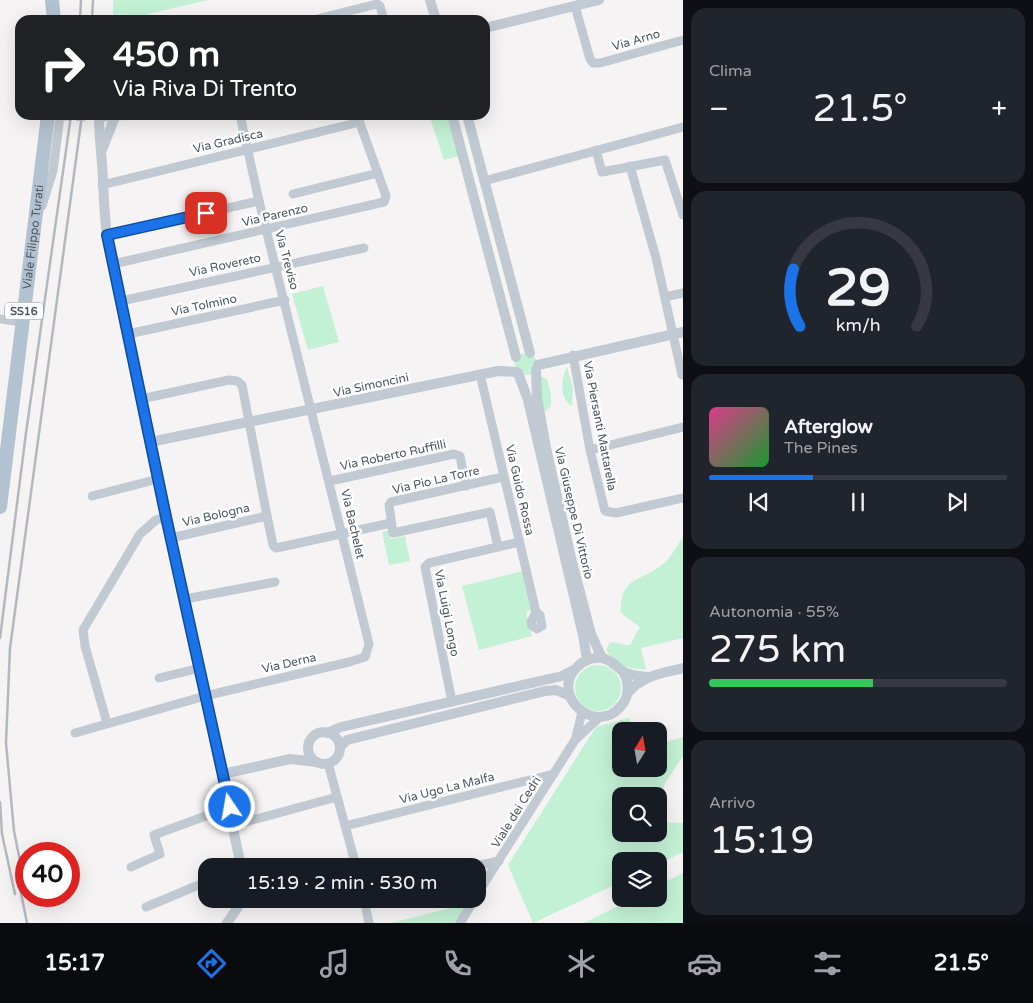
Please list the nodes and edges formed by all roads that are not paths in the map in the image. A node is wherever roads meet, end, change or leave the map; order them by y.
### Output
1 (52, 0) edge
2 (430, 0) edge
3 (599, 0) edge
4 (575, 6) junction
5 (54, 15) edge
6 (333, 15) edge
7 (383, 15) edge
8 (434, 15) edge
9 (490, 27) edge
10 (683, 40) edge
11 (57, 120) edge
12 (105, 120) edge
13 (106, 120) edge
14 (241, 120) edge
15 (354, 120) edge
16 (358, 120) edge
17 (453, 120) edge
18 (468, 120) edge
19 (683, 127) edge
20 (101, 150) junction
21 (249, 150) junction
22 (596, 150) junction
23 (630, 166) junction
24 (378, 173) junction
25 (484, 181) junction
26 (102, 185) junction
27 (293, 194) dead end
28 (259, 201) junction
29 (682, 210) edge
30 (266, 230) junction
31 (107, 235) junction
32 (364, 248) dead end
33 (113, 264) junction
34 (276, 267) junction
35 (683, 293) edge
36 (665, 297) junction
37 (284, 300) junction
38 (121, 301) junction
39 (0, 319) edge
40 (22, 322) junction
41 (678, 333) edge
42 (128, 334) junction
43 (573, 355) junction
44 (535, 361) junction
45 (516, 366) junction
46 (480, 374) junction
47 (682, 376) edge
48 (141, 399) junction
49 (312, 410) junction
50 (250, 422) junction
51 (683, 426) edge
52 (150, 442) junction
53 (590, 450) junction
54 (503, 477) junction
55 (158, 479) junction
56 (330, 481) junction
57 (466, 486) junction
58 (92, 496) dead end
59 (683, 498) edge
60 (0, 507) edge
61 (267, 516) junction
62 (166, 517) junction
63 (391, 523) junction
64 (342, 533) junction
65 (171, 538) junction
66 (519, 542) junction
67 (498, 547) junction
68 (275, 582) dead end
69 (185, 599) junction
70 (536, 612) dead end
71 (369, 644) joint
72 (602, 658) junction
73 (587, 660) junction
74 (200, 668) junction
75 (683, 668) edge
76 (574, 670) junction
77 (623, 671) junction
78 (646, 677) junction
79 (159, 678) dead end
80 (627, 694) junction
81 (205, 696) junction
82 (570, 696) junction
83 (452, 702) junction
84 (582, 712) junction
85 (455, 714) junction
86 (600, 717) junction
87 (107, 723) junction
88 (75, 733) dead end
89 (327, 733) junction
90 (575, 740) junction
91 (310, 741) junction
92 (340, 747) junction
93 (290, 759) junction
94 (316, 762) junction
95 (328, 764) junction
96 (223, 774) junction
97 (554, 774) junction
98 (337, 797) junction
99 (230, 807) junction
100 (234, 825) junction
101 (345, 826) junction
102 (240, 858) edge
103 (354, 858) edge
104 (500, 861) junction
105 (486, 864) edge
106 (131, 867) dead end
107 (486, 883) edge
108 (198, 885) edge
109 (146, 907) dead end
110 (237, 908) edge
111 (366, 908) edge
112 (470, 908) edge
113 (227, 923) edge
114 (369, 923) edge
115 (460, 923) edge

1 - 5 main road
2 - 8 street
3 - 4 street
4 - 9 street
4 - 10 street, Via Arno
6 - 7 street
11 - 40 main road, Viale Filippo Turati / SS16
12 - 20 street
13 - 20 street
14 - 21 street, Via Treviso
15 - 21 street, Via Gradisca
16 - 24 street
17 - 45 street, Via Giuseppe Di Vittorio
18 - 25 street, Via Giuseppe Di Vittorio
19 - 22 street
20 - 26 street
21 - 26 street, Via Gradisca
21 - 28 street, Via Treviso
22 - 23 street
22 - 25 street
23 - 29 street
23 - 36 street
24 - 27 street
24 - 30 street, Via Parenzo
25 - 44 street, Via Giuseppe Di Vittorio
26 - 31 street
28 - 30 street, Via Treviso
28 - 31 street
30 - 33 street, Via Parenzo
30 - 34 street, Via Treviso
31 - 33 street
32 - 34 street, Via Rovereto
33 - 38 street
34 - 37 street, Via Treviso
34 - 38 street, Via Rovereto
35 - 36 street
36 - 41 street
37 - 42 street, Via Tolmino
37 - 49 street, Via Treviso
38 - 42 street
39 - 40 street
40 - 60 main road, Viale Filippo Turati / SS16
41 - 43 street
41 - 47 street
42 - 48 street
43 - 44 street
43 - 53 street, Via Piersanti Mattarella
44 - 45 street
44 - 45 street
44 - 72 street, Via Giuseppe Di Vittorio
45 - 46 street, Via Simoncini
45 - 73 street, Via Giuseppe Di Vittorio
46 - 49 street, Via Simoncini
46 - 54 street, Via Guido Rossa
48 - 50 street
48 - 52 street
49 - 50 street, Via Simoncini
49 - 56 street, Via Bachelet
50 - 52 street, Via Simoncini
50 - 61 street, Via Bologna
51 - 53 street
52 - 55 street
53 - 59 street, Via Piersanti Mattarella
54 - 57 street, Via Pio La Torre
54 - 66 street, Via Guido Rossa
55 - 58 street
55 - 62 street
56 - 57 street, Via Roberto Ruffilli
56 - 64 street, Via Bachelet
57 - 63 street, Via Pio La Torre
61 - 64 street, Via Bologna
61 - 65 street, Via Bologna
62 - 65 street
62 - 87 street
63 - 64 street, Via Bologna
63 - 67 street
64 - 71 street, Via Bachelet
65 - 69 street
66 - 67 street, Via Luigi Longo
66 - 70 street, Via Guido Rossa
67 - 83 street, Via Luigi Longo
68 - 69 street
69 - 74 street
71 - 81 street, Via Derna
72 - 73 street
72 - 77 street
73 - 76 street
74 - 79 street
74 - 81 street
75 - 78 street
76 - 82 street
76 - 83 street
77 - 78 street
77 - 80 street
78 - 80 street
80 - 86 street
81 - 87 street
81 - 96 street
82 - 84 street
82 - 85 street
83 - 85 street
83 - 89 street
84 - 86 street
84 - 90 street, Viale dei Cedri
85 - 92 street
86 - 90 street, Viale dei Cedri
87 - 88 street
89 - 91 street
89 - 92 street
90 - 97 street, Viale dei Cedri
91 - 93 street
91 - 94 street
92 - 95 street
93 - 94 street
93 - 96 street
94 - 95 street
95 - 98 street
96 - 99 street
97 - 101 street, Via Ugo La Malfa
97 - 104 street, Viale dei Cedri
98 - 100 street
98 - 101 street
99 - 100 street
99 - 106 street
100 - 102 street
101 - 103 street
104 - 105 street
104 - 107 street, Viale dei Cedri
108 - 109 street
110 - 113 street
111 - 114 street
112 - 115 street, Viale dei Cedri

